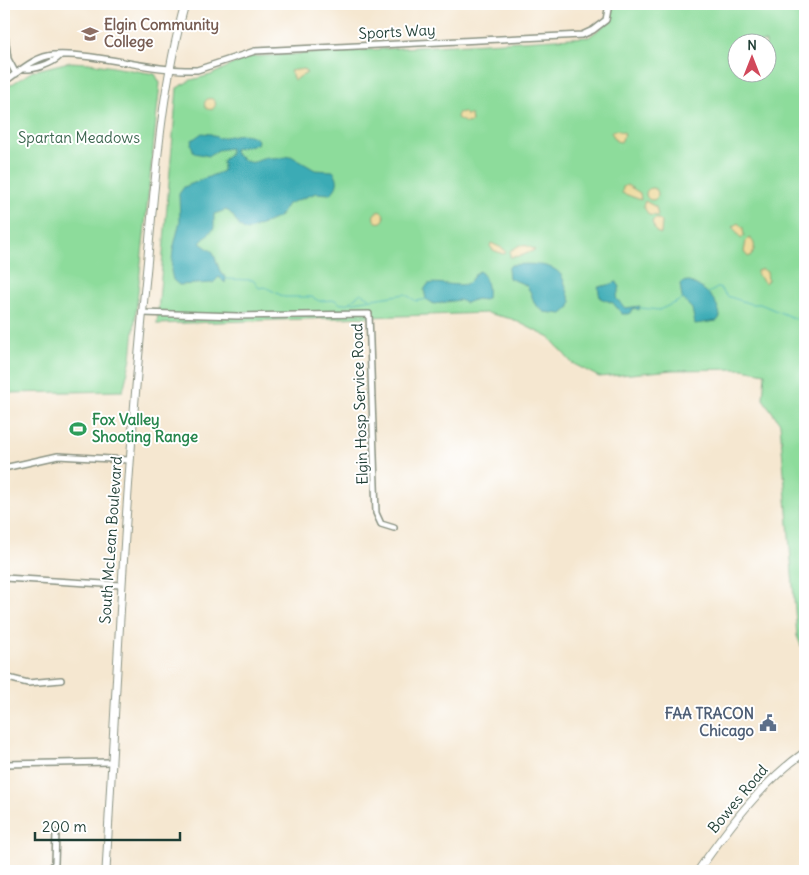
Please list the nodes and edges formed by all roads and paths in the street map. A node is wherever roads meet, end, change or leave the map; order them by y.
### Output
1 (185, 4) edge
2 (610, 4) edge
3 (4, 29) edge
4 (170, 70) junction
5 (16, 74) junction
6 (4, 82) edge
7 (142, 313) junction
8 (129, 460) junction
9 (4, 468) edge
10 (394, 528) dead end
11 (4, 578) edge
12 (121, 585) junction
13 (4, 677) edge
14 (61, 680) dead end
15 (805, 752) edge
16 (111, 762) junction
17 (4, 764) edge
18 (56, 833) dead end
19 (49, 871) edge
20 (106, 871) edge
21 (698, 871) edge

1 - 4 main road, South McLean Boulevard
2 - 4 street, Sports Way
3 - 5 street
4 - 5 street, Sports Way
4 - 7 main road, South McLean Boulevard
5 - 6 street, Sports Way
7 - 8 main road, South McLean Boulevard
7 - 10 street, Elgin Hosp Service Road
8 - 9 street
8 - 12 main road, South McLean Boulevard
11 - 12 street
12 - 16 main road, South McLean Boulevard
13 - 14 street
15 - 21 main road, Bowes Road
16 - 17 street
16 - 20 main road, South McLean Boulevard
18 - 19 street

